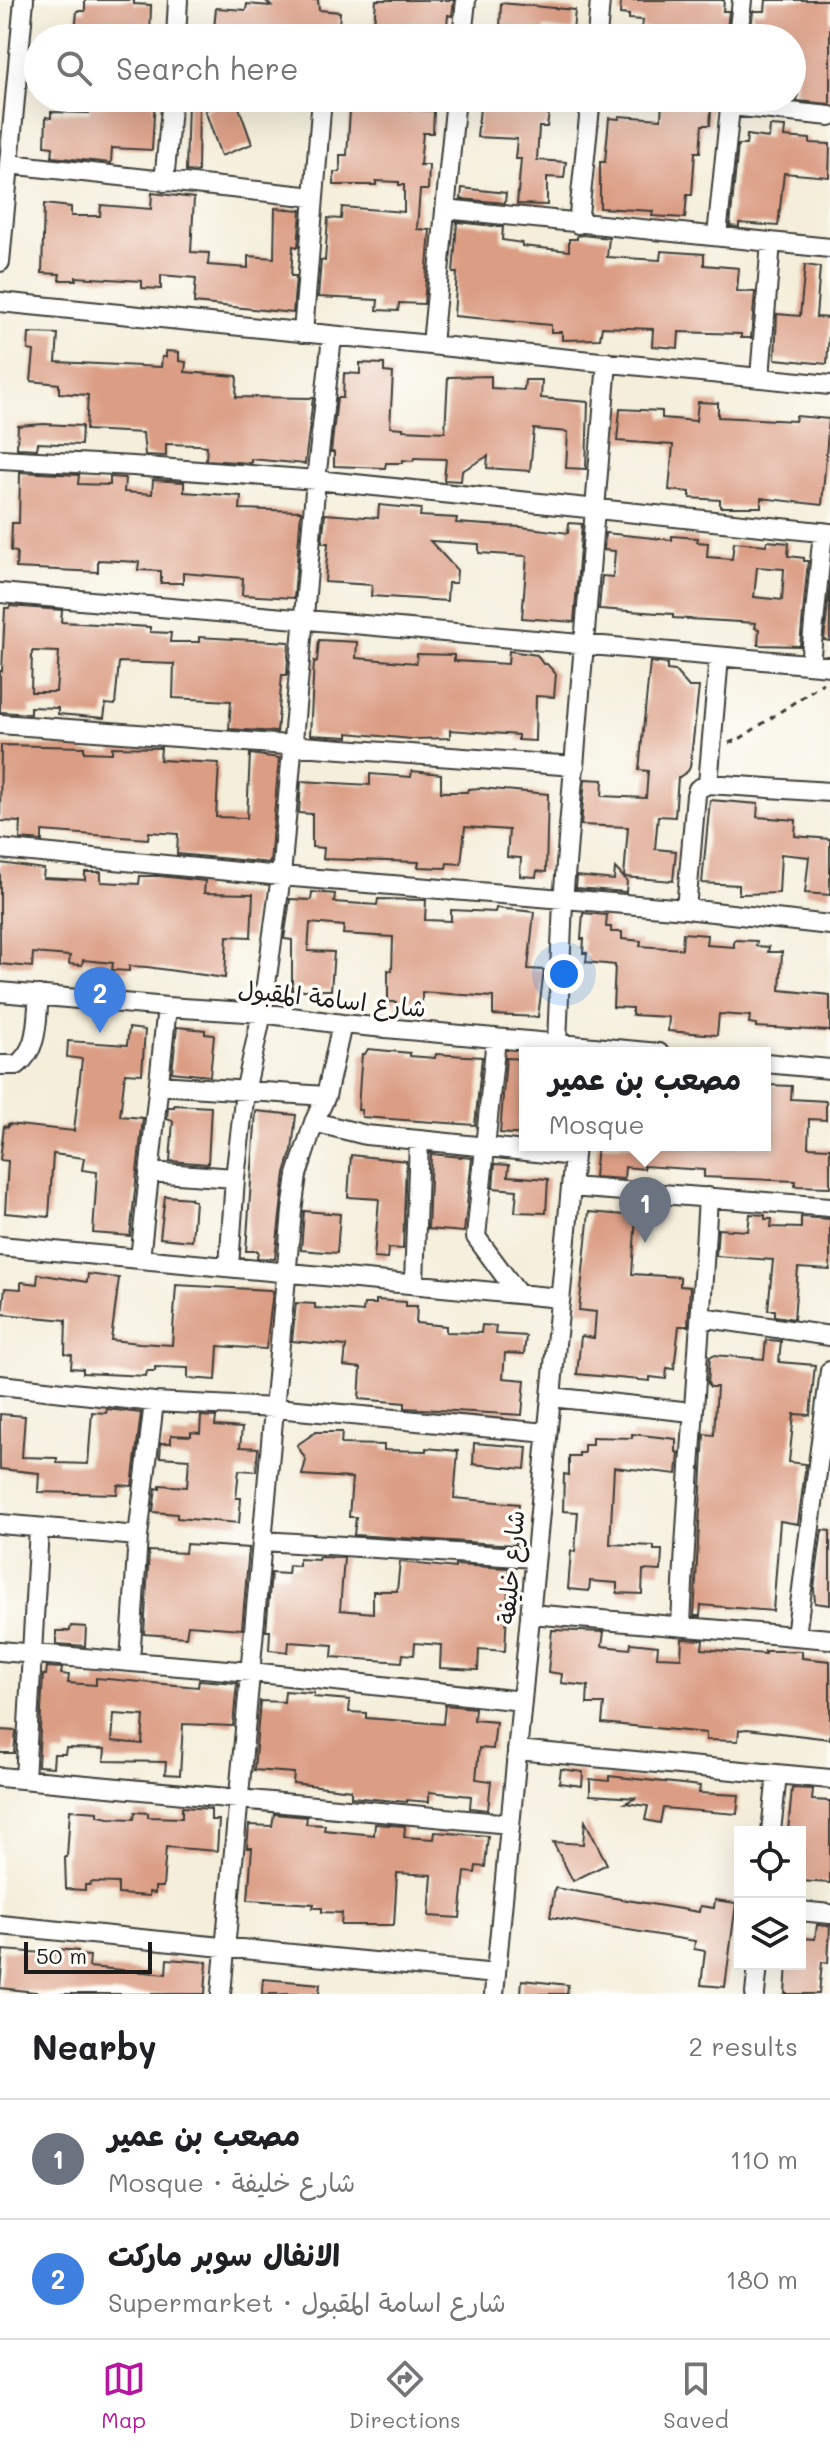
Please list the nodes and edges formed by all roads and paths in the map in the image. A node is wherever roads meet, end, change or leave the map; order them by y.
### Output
1 (24, 0) edge
2 (178, 0) edge
3 (466, 0) edge
4 (600, 0) edge
5 (742, 0) edge
6 (177, 24) edge
7 (463, 24) edge
8 (598, 24) edge
9 (739, 24) edge
10 (8, 80) edge
11 (171, 112) edge
12 (321, 112) edge
13 (455, 112) edge
14 (590, 112) edge
15 (730, 112) edge
16 (802, 112) edge
17 (830, 116) edge
18 (9, 164) junction
19 (164, 182) junction
20 (314, 197) junction
21 (2, 204) edge
22 (445, 209) junction
23 (578, 224) junction
24 (717, 236) junction
25 (771, 242) junction
26 (830, 248) edge
27 (0, 262) edge
28 (0, 302) edge
29 (303, 333) junction
30 (332, 337) junction
31 (432, 344) junction
32 (607, 362) junction
33 (760, 377) junction
34 (830, 385) edge
35 (0, 459) edge
36 (316, 480) junction
37 (593, 510) junction
38 (826, 533) edge
39 (0, 593) edge
40 (304, 620) junction
41 (584, 645) junction
42 (719, 657) junction
43 (810, 664) junction
44 (830, 666) edge
45 (830, 678) edge
46 (0, 724) edge
47 (294, 745) junction
48 (711, 751) junction
49 (575, 766) junction
50 (708, 784) junction
51 (830, 792) edge
52 (0, 849) edge
53 (281, 876) junction
54 (563, 901) junction
55 (686, 909) junction
56 (830, 925) edge
57 (0, 992) edge
58 (39, 995) junction
59 (167, 1007) junction
60 (262, 1013) junction
61 (342, 1024) junction
62 (496, 1038) junction
63 (557, 1043) junction
64 (572, 1047) edge
65 (771, 1064) edge
66 (0, 1065) edge
67 (830, 1069) edge
68 (159, 1085) junction
69 (245, 1092) junction
70 (326, 1096) junction
71 (314, 1122) junction
72 (419, 1140) junction
73 (484, 1147) junction
74 (519, 1149) edge
75 (574, 1151) edge
76 (149, 1172) junction
77 (235, 1178) junction
78 (571, 1187) junction
79 (708, 1197) junction
80 (830, 1207) edge
81 (0, 1252) edge
82 (140, 1259) junction
83 (229, 1267) junction
84 (288, 1273) junction
85 (414, 1283) junction
86 (518, 1294) junction
87 (560, 1298) junction
88 (701, 1317) junction
89 (830, 1336) edge
90 (830, 1371) edge
91 (0, 1385) edge
92 (551, 1397) junction
93 (154, 1402) junction
94 (276, 1408) junction
95 (692, 1412) junction
96 (547, 1433) junction
97 (821, 1507) edge
98 (0, 1524) edge
99 (39, 1528) junction
100 (138, 1536) junction
101 (263, 1541) junction
102 (535, 1558) junction
103 (530, 1614) junction
104 (681, 1626) junction
105 (796, 1636) junction
106 (830, 1639) edge
107 (0, 1651) edge
108 (34, 1653) junction
109 (130, 1662) junction
110 (251, 1672) junction
111 (522, 1701) junction
112 (517, 1750) junction
113 (777, 1774) junction
114 (0, 1777) edge
115 (25, 1779) junction
116 (830, 1779) edge
117 (239, 1799) junction
118 (510, 1824) junction
119 (772, 1826) edge
120 (806, 1912) edge
121 (830, 1914) edge
122 (0, 1925) edge
123 (226, 1947) junction
124 (757, 1970) edge
125 (496, 1974) junction
126 (221, 1994) edge
127 (494, 1994) edge
128 (755, 1994) edge

1 - 10 street
2 - 6 street
3 - 7 street
4 - 8 street
5 - 9 street
10 - 18 street
11 - 19 street
12 - 20 street
13 - 22 street
14 - 23 street
15 - 24 street
16 - 17 street
18 - 19 street
18 - 21 street
19 - 20 street
20 - 29 street
21 - 27 street
22 - 23 street
22 - 31 street
23 - 24 street
24 - 25 street
25 - 26 street
25 - 33 street
28 - 29 street
29 - 30 street
30 - 31 street
30 - 36 street
31 - 32 street
32 - 33 street
32 - 37 street
33 - 34 street
35 - 36 street
36 - 37 street
36 - 40 street
37 - 38 street
37 - 41 street
38 - 43 street
39 - 40 street
40 - 41 street
40 - 47 street
41 - 42 street
41 - 49 street
42 - 43 street
42 - 48 street
43 - 44 street
45 - 48 path
46 - 47 street
47 - 49 street
47 - 53 street
48 - 50 street
49 - 54 street
50 - 51 street
50 - 55 street
52 - 53 street
53 - 54 street
53 - 60 street
54 - 55 street
54 - 63 street
55 - 56 street
57 - 58 street, شارع اسامة المقبول
58 - 59 street, شارع اسامة المقبول
58 - 66 street
59 - 60 street, شارع اسامة المقبول
59 - 68 street
60 - 61 street, شارع اسامة المقبول
60 - 69 street
61 - 62 street, شارع اسامة المقبول
61 - 70 street
62 - 63 street, شارع اسامة المقبول
62 - 73 street
63 - 64 street, شارع اسامة المقبول
65 - 67 street
68 - 69 street
68 - 76 street
69 - 70 street
69 - 77 street
70 - 71 street
71 - 72 street
71 - 84 street
72 - 73 street
72 - 85 street
73 - 74 street
73 - 86 street
75 - 78 street, شارع خليفة
76 - 77 street
76 - 82 street
77 - 83 street
78 - 79 street
78 - 87 street, شارع خليفة
79 - 80 street
79 - 88 street
81 - 82 street
82 - 83 street
83 - 84 street
84 - 85 street
84 - 94 street
85 - 86 street
86 - 87 street
87 - 92 street, شارع خليفة
88 - 89 street
88 - 95 street
90 - 97 street
91 - 93 street
92 - 95 street
92 - 96 street, شارع خليفة
93 - 94 street
93 - 100 street
94 - 96 street
94 - 101 street
95 - 104 street
96 - 102 street, شارع خليفة
97 - 105 street
98 - 99 street
99 - 100 street
99 - 108 street
100 - 109 street
101 - 102 street
101 - 110 street
102 - 103 street, شارع خليفة
103 - 104 street
103 - 111 street, شارع خليفة
104 - 105 street
105 - 106 street
107 - 108 street
108 - 109 street
108 - 115 street
109 - 110 street
110 - 111 street
110 - 117 street
111 - 112 street, شارع خليفة
112 - 113 street
112 - 118 street, شارع خليفة
113 - 116 street
113 - 119 street
114 - 115 street
115 - 117 street
117 - 118 street
117 - 123 street
118 - 125 street, شارع خليفة
120 - 121 street
122 - 123 street
123 - 125 street
123 - 126 street
124 - 128 street
125 - 127 street, شارع خليفة

